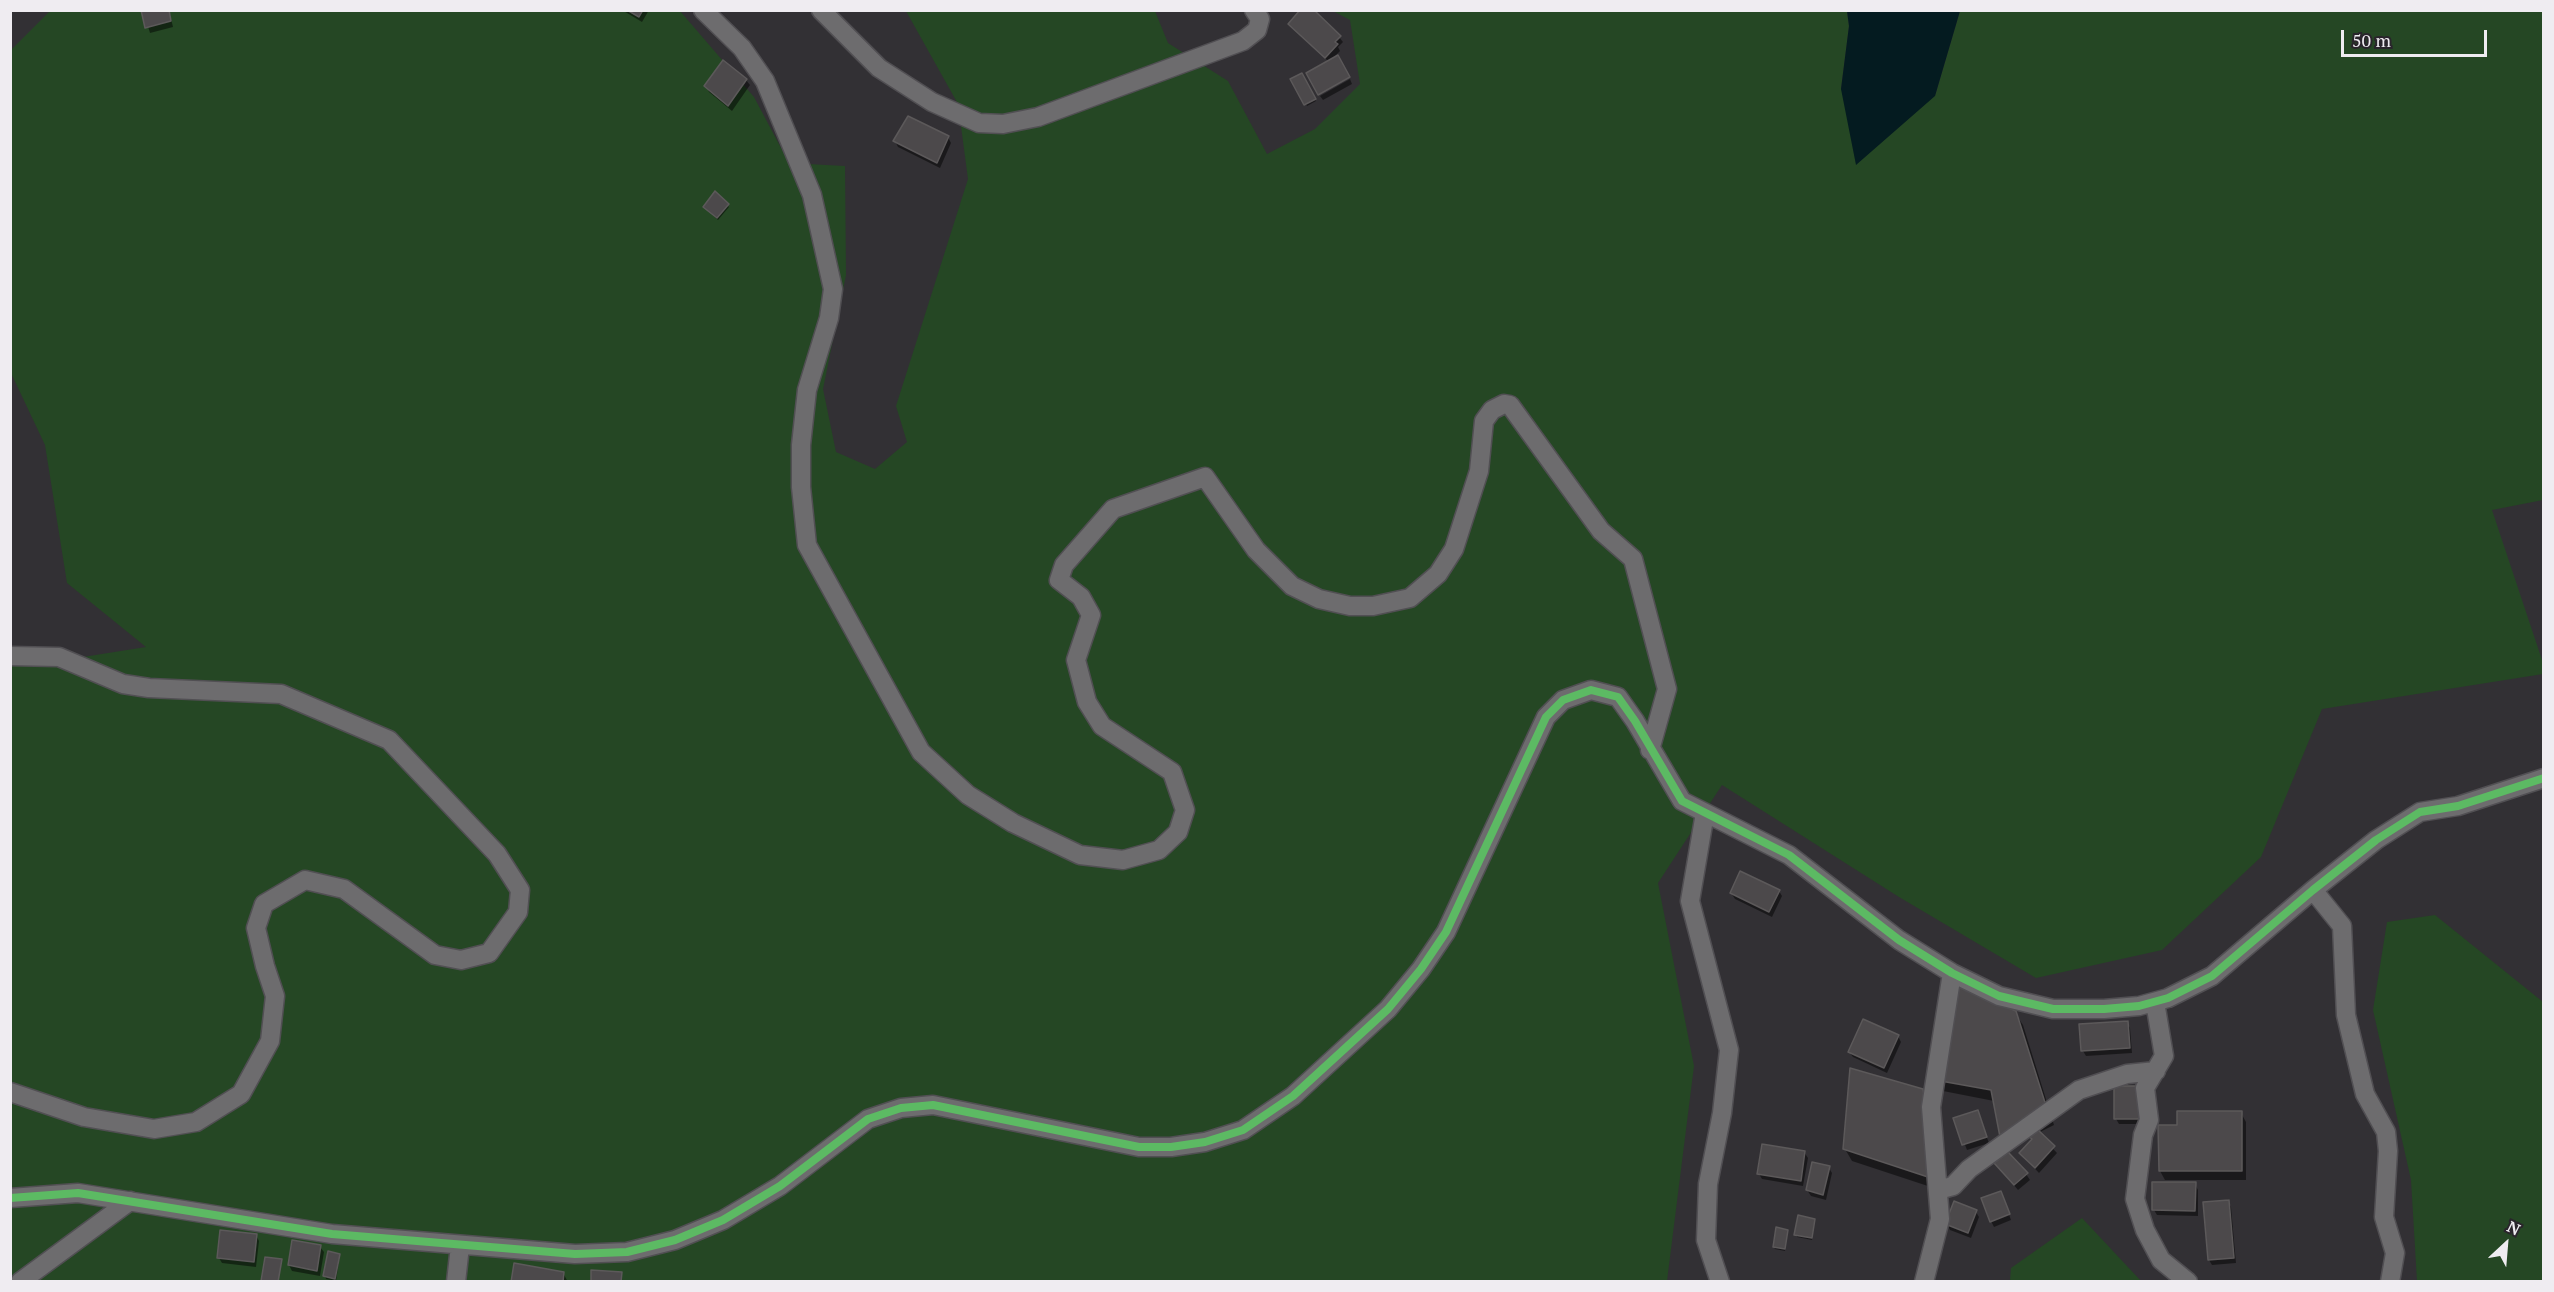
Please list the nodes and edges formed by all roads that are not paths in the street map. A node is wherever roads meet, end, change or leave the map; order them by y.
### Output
1 (702, 10) edge
2 (821, 10) edge
3 (1254, 10) edge
4 (10, 656) edge
5 (1650, 750) junction
6 (2544, 778) edge
7 (1705, 813) junction
8 (2313, 890) junction
9 (1952, 974) junction
10 (2156, 1002) junction
11 (2156, 1071) junction
12 (10, 1092) edge
13 (1938, 1190) junction
14 (10, 1198) edge
15 (130, 1201) junction
16 (460, 1246) junction
17 (20, 1281) edge
18 (456, 1281) edge
19 (1720, 1281) edge
20 (1924, 1281) edge
21 (2188, 1281) edge
22 (2390, 1281) edge

1 - 5 street
2 - 3 street
4 - 12 street
5 - 7 street
5 - 16 street
6 - 8 street
7 - 9 street
7 - 19 street
8 - 10 street
8 - 22 street
9 - 10 street
9 - 13 street
10 - 11 street
11 - 13 street
11 - 21 street
13 - 20 street
14 - 15 street
15 - 16 street
15 - 17 street
16 - 18 street

